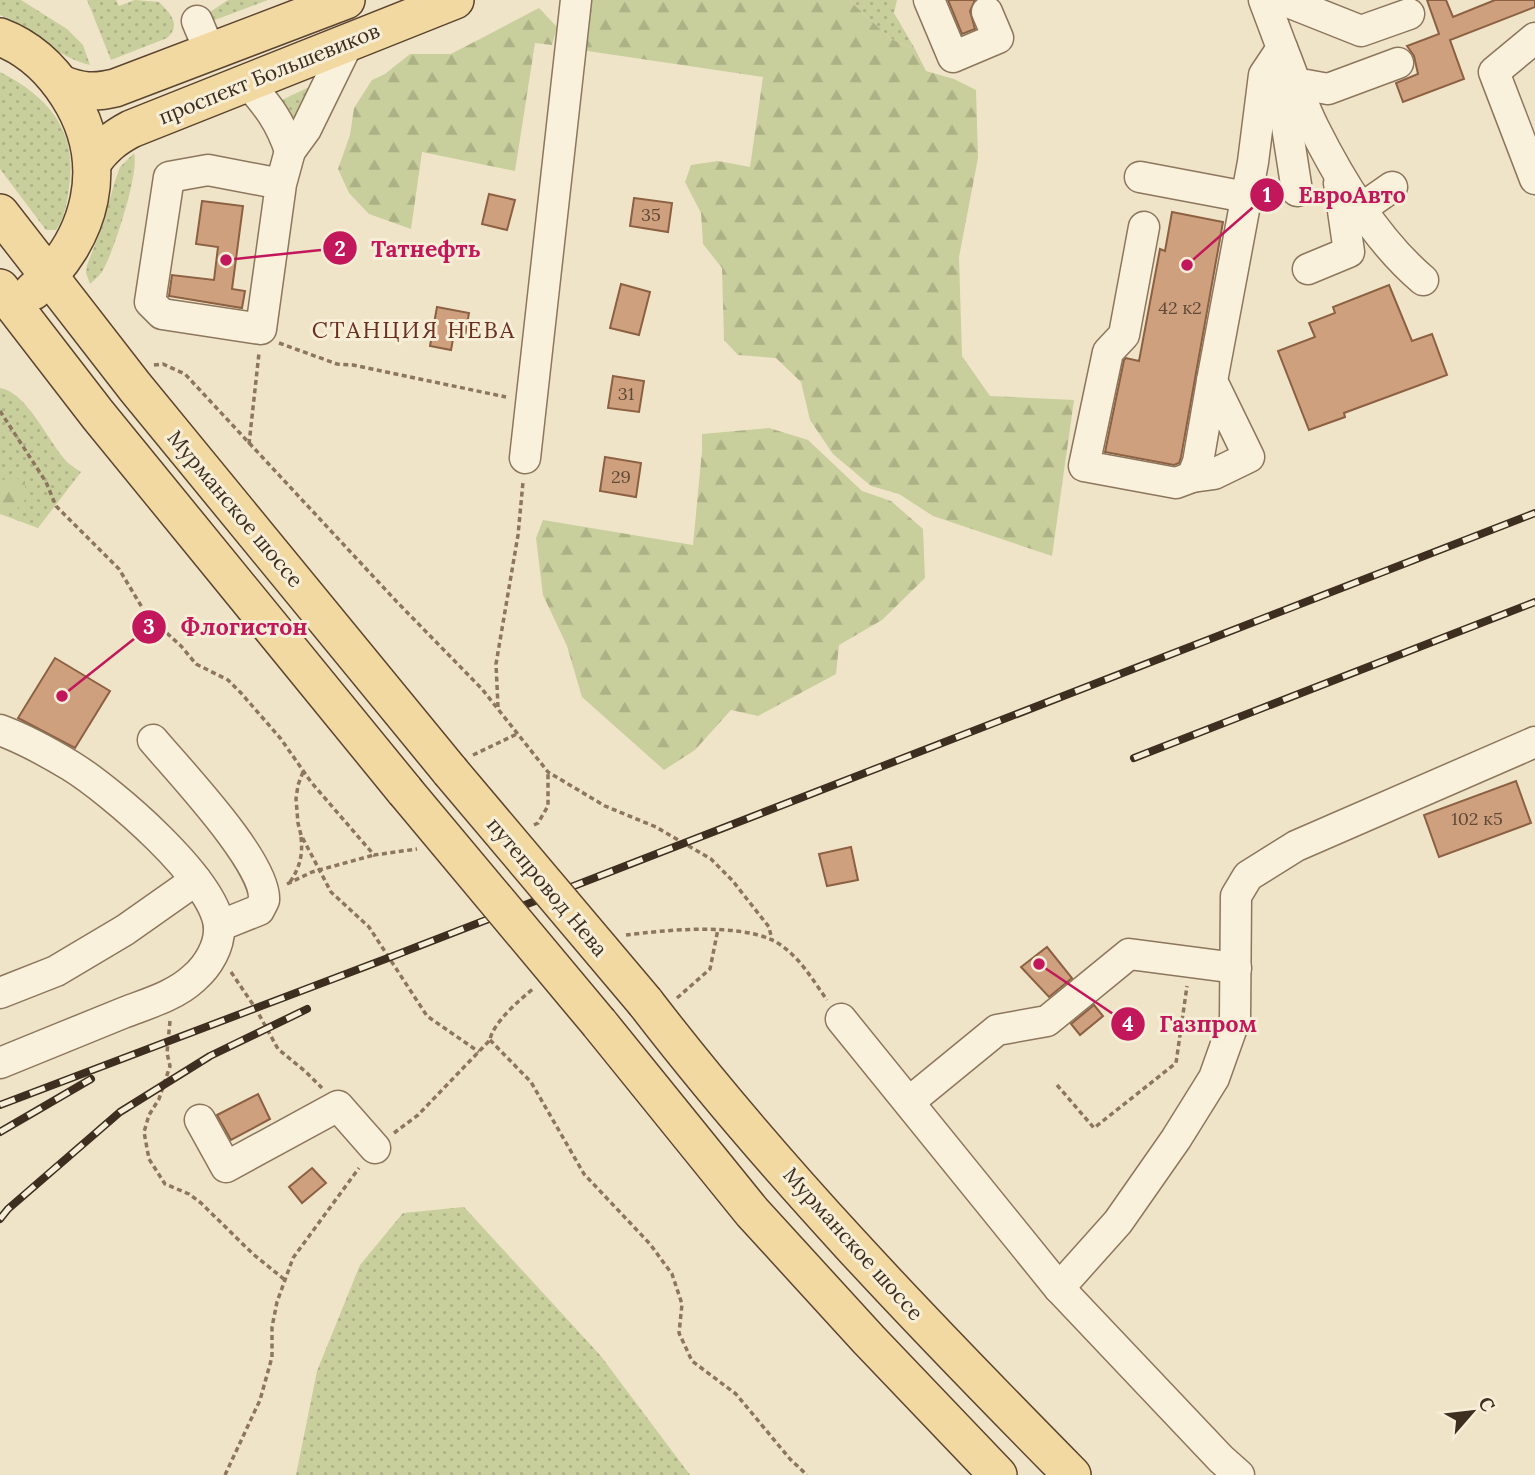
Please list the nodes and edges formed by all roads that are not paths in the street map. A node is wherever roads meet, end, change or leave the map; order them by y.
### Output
1 (345, 0) edge
2 (455, 0) edge
3 (576, 0) edge
4 (929, 0) edge
5 (1273, 1) edge
6 (987, 12) dead end
7 (1409, 14) dead end
8 (0, 37) edge
9 (1535, 38) edge
10 (349, 41) junction
11 (1282, 48) junction
12 (1398, 63) dead end
13 (248, 83) junction
14 (61, 84) junction
15 (1298, 88) junction
16 (290, 150) junction
17 (92, 163) junction
18 (1336, 169) junction
19 (1140, 177) dead end
20 (1535, 179) edge
21 (281, 184) junction
22 (1392, 187) dead end
23 (1297, 191) dead end
24 (1246, 197) junction
25 (1362, 208) junction
26 (0, 213) edge
27 (1144, 228) dead end
28 (1308, 269) dead end
29 (50, 277) junction
30 (1423, 280) dead end
31 (4, 301) edge
32 (1212, 381) junction
33 (525, 458) road end
34 (1192, 477) junction
35 (0, 730) edge
36 (153, 740) dead end
37 (1535, 742) edge
38 (461, 763) joint
39 (196, 880) junction
40 (217, 938) junction
41 (1236, 968) junction
42 (0, 993) edge
43 (661, 1000) joint
44 (841, 1019) dead end
45 (0, 1063) edge
46 (909, 1102) junction
47 (200, 1120) dead end
48 (375, 1147) road end
49 (1059, 1288) junction
50 (998, 1475) edge
51 (1072, 1475) edge
52 (1239, 1475) edge

1 - 14 main road, проспект Большевиков
2 - 10 main road, проспект Большевиков
3 - 33 street
4 - 6 street
5 - 7 street
5 - 11 street
8 - 14 main road
9 - 20 street
10 - 13 main road, проспект Большевиков
10 - 16 street
11 - 15 street
11 - 23 street
11 - 24 street
12 - 15 street
13 - 16 street
13 - 17 main road, проспект Большевиков
14 - 17 main road
15 - 18 street
16 - 21 street
17 - 29 main road
18 - 25 street
18 - 28 street
19 - 24 street
21 - 21 street
22 - 25 street
24 - 32 street
25 - 30 street
26 - 29 main road, Мурманское шоссе
27 - 34 street
29 - 31 main road
29 - 38 main road, Мурманское шоссе
31 - 50 main road, bridge
32 - 34 street
32 - 34 street
35 - 39 street
36 - 40 street
37 - 41 street
38 - 43 main road, путепровод Нева, bridge
39 - 40 street
39 - 42 street
40 - 45 street
41 - 46 street
41 - 49 street
43 - 51 main road, Мурманское шоссе
44 - 46 street
46 - 49 street
47 - 48 street
49 - 52 street

